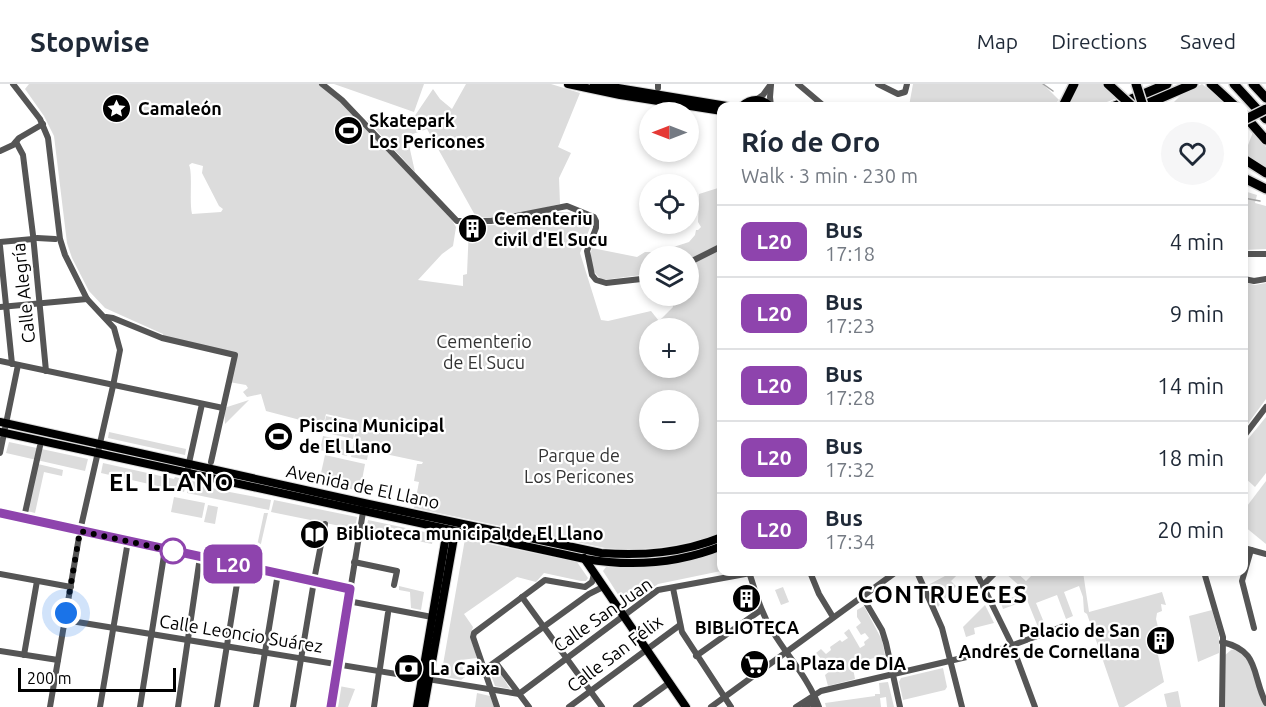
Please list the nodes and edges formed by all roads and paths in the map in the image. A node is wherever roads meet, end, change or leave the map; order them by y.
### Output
1 (13, 84) edge
2 (322, 84) edge
3 (568, 84) edge
4 (771, 84) edge
5 (798, 84) edge
6 (878, 84) edge
7 (1074, 84) edge
8 (1108, 84) edge
9 (1136, 84) edge
10 (1167, 84) edge
11 (1193, 84) edge
12 (1234, 84) edge
13 (1253, 84) edge
14 (611, 85) edge
15 (1213, 85) edge
16 (589, 86) edge
17 (907, 86) edge
18 (1153, 86) edge
19 (1266, 98) edge
20 (756, 100) junction
21 (751, 102) edge
22 (765, 102) edge
23 (771, 102) edge
24 (819, 102) edge
25 (1065, 102) edge
26 (1117, 102) edge
27 (1123, 102) edge
28 (1128, 102) edge
29 (1128, 102) edge
30 (1142, 102) edge
31 (1152, 102) edge
32 (1231, 102) edge
33 (717, 104) edge
34 (1266, 109) edge
35 (717, 110) edge
36 (1248, 118) edge
37 (1266, 118) edge
38 (1248, 120) edge
39 (43, 124) junction
40 (1266, 140) edge
41 (16, 142) junction
42 (0, 151) edge
43 (1248, 162) edge
44 (1266, 173) edge
45 (1248, 180) edge
46 (1266, 189) edge
47 (35, 239) junction
48 (55, 239) dead end
49 (0, 244) edge
50 (717, 248) edge
51 (1266, 254) edge
52 (1248, 255) edge
53 (699, 258) edge
54 (639, 279) edge
55 (1248, 279) edge
56 (1266, 279) edge
57 (87, 299) junction
58 (39, 303) junction
59 (3, 306) edge
60 (106, 317) junction
61 (0, 361) edge
62 (15, 364) junction
63 (46, 371) junction
64 (113, 386) junction
65 (202, 404) junction
66 (1266, 407) edge
67 (224, 408) junction
68 (3, 423) edge
69 (1248, 431) edge
70 (2, 432) edge
71 (100, 444) junction
72 (40, 446) dead end
73 (0, 453) edge
74 (98, 453) junction
75 (211, 462) dead end
76 (188, 468) junction
77 (363, 507) junction
78 (0, 513) edge
79 (25, 513) dead end
80 (325, 524) dead end
81 (452, 526) junction
82 (80, 531) junction
83 (717, 539) edge
84 (128, 541) junction
85 (572, 547) junction
86 (717, 547) edge
87 (165, 549) junction
88 (1248, 549) edge
89 (1251, 550) junction
90 (1266, 554) edge
91 (200, 556) junction
92 (585, 559) junction
93 (1248, 560) edge
94 (354, 562) junction
95 (603, 562) junction
96 (240, 565) junction
97 (278, 573) junction
98 (0, 574) edge
99 (594, 574) junction
100 (723, 576) edge
101 (730, 576) edge
102 (753, 576) edge
103 (812, 576) edge
104 (890, 576) edge
105 (919, 576) edge
106 (978, 576) edge
107 (992, 576) edge
108 (1205, 576) edge
109 (1243, 576) edge
110 (315, 578) junction
111 (713, 579) junction
112 (37, 581) junction
113 (394, 585) dead end
114 (983, 585) junction
115 (71, 587) junction
116 (603, 587) junction
117 (673, 588) junction
118 (350, 589) junction
119 (587, 591) junction
120 (862, 596) junction
121 (522, 597) junction
122 (348, 601) junction
123 (762, 610) junction
124 (388, 613) dead end
125 (623, 616) junction
126 (432, 617) junction
127 (833, 617) junction
128 (65, 620) junction
129 (680, 625) junction
130 (1066, 625) dead end
131 (543, 627) junction
132 (113, 628) junction
133 (1254, 628) dead end
134 (151, 634) junction
135 (188, 640) junction
136 (1222, 642) junction
137 (1012, 645) junction
138 (226, 647) junction
139 (0, 651) edge
140 (646, 651) junction
141 (786, 652) junction
142 (265, 653) junction
143 (24, 655) junction
144 (696, 656) junction
145 (301, 659) junction
146 (567, 659) junction
147 (58, 660) junction
148 (951, 661) junction
149 (496, 663) junction
150 (338, 665) junction
151 (380, 670) junction
152 (484, 670) junction
153 (893, 675) junction
154 (425, 680) junction
155 (669, 683) junction
156 (491, 691) junction
157 (590, 691) junction
158 (815, 693) junction
159 (519, 694) junction
160 (724, 697) junction
161 (1266, 703) edge
162 (50, 707) edge
163 (100, 707) edge
164 (140, 707) edge
165 (178, 707) edge
166 (217, 707) edge
167 (256, 707) edge
168 (293, 707) edge
169 (331, 707) edge
170 (374, 707) edge
171 (417, 707) edge
172 (424, 707) edge
173 (497, 707) edge
174 (529, 707) edge
175 (569, 707) edge
176 (602, 707) edge
177 (636, 707) edge
178 (686, 707) edge
179 (711, 707) edge
180 (731, 707) edge
181 (796, 707) edge
182 (806, 707) edge
183 (814, 707) edge
184 (819, 707) edge
185 (900, 707) edge
186 (962, 707) edge
187 (1035, 707) edge
188 (1222, 707) edge

1 - 39 street
2 - 54 street
3 - 16 main road
4 - 20 street
4 - 23 street
5 - 24 street
6 - 17 street
7 - 25 highway
8 - 28 highway, bridge
9 - 30 highway, bridge
10 - 18 highway
11 - 31 highway
12 - 37 highway
13 - 19 highway
14 - 16 main road
14 - 33 main road
15 - 32 highway
16 - 35 main road
18 - 26 highway
18 - 27 highway
18 - 29 highway
20 - 21 main road
20 - 22 main road
34 - 36 highway, bridge
38 - 40 highway
39 - 41 street
39 - 57 street
41 - 42 street
41 - 47 street, Calle Alegría
43 - 44 highway
45 - 46 highway
47 - 48 street
47 - 49 street
47 - 58 street, Calle Alegría
49 - 59 street
50 - 53 street
51 - 52 street
55 - 56 street
57 - 58 street
57 - 60 street
58 - 59 street
58 - 63 street, Calle Alegría
59 - 62 street
60 - 64 street
60 - 67 street
61 - 62 street
62 - 63 street
62 - 68 street
63 - 64 street
64 - 65 street
64 - 71 street
65 - 67 street
65 - 76 street
66 - 69 street
67 - 75 street
68 - 70 street
68 - 71 main road, Avenida de El Llano
70 - 73 street
70 - 74 main road, Avenida de El Llano
71 - 74 street
71 - 76 main road, Avenida de El Llano
72 - 79 street
74 - 76 main road, Avenida de El Llano
74 - 82 street
76 - 77 main road, Avenida de El Llano
77 - 81 main road, Avenida de El Llano
77 - 94 street
78 - 82 street
80 - 110 street
81 - 85 main road, Avenida de El Llano
81 - 92 main road, Avenida de El Llano
81 - 126 main road
81 - 154 main road
82 - 84 street
82 - 115 street
83 - 85 main road, Avenida de El Llano
84 - 87 street
84 - 132 street
85 - 92 main road
86 - 95 main road, Avenida de El Llano
87 - 91 street
87 - 134 street
88 - 89 street
89 - 90 street
89 - 93 street
91 - 96 street
91 - 135 street
92 - 95 main road, Avenida de El Llano
92 - 99 main road
94 - 113 street
94 - 118 street
95 - 99 main road
96 - 97 street
96 - 138 street
97 - 110 street
97 - 142 street
98 - 112 street
99 - 116 main road
99 - 119 street
100 - 111 street, Calle San Juan
101 - 111 street, Calle San Juan
102 - 123 street
103 - 127 street
104 - 120 street
105 - 148 street
106 - 114 street
107 - 114 street
108 - 136 street
109 - 133 street
110 - 118 street
110 - 145 street
111 - 117 street, Calle San Juan
112 - 115 street
112 - 143 street
114 - 137 street
115 - 128 street
116 - 119 street
116 - 125 main road
117 - 125 street, Calle San Juan
117 - 129 street
118 - 122 street
119 - 121 street
119 - 131 street
120 - 127 street
120 - 153 street
121 - 131 street
121 - 152 street
122 - 126 street
122 - 150 street
123 - 141 street
123 - 144 street
124 - 151 street
125 - 140 main road
125 - 146 street, Calle San Juan
126 - 154 main road
127 - 141 street
128 - 132 street, Calle Leoncio Suárez
128 - 147 street
129 - 140 street, Calle San Félix
129 - 144 street
130 - 137 street
131 - 146 street
131 - 149 street
132 - 134 street, Calle Leoncio Suárez
132 - 163 street
134 - 135 street, Calle Leoncio Suárez
134 - 164 street
135 - 138 street, Calle Leoncio Suárez
135 - 165 street
136 - 161 street
136 - 188 street
137 - 148 street
137 - 187 street
138 - 142 street, Calle Leoncio Suárez
138 - 166 street
139 - 143 street
140 - 155 main road
140 - 157 street, Calle San Félix
141 - 158 street
141 - 160 street
142 - 145 street, Calle Leoncio Suárez
142 - 167 street
143 - 147 street
144 - 160 street
145 - 150 street, Calle Leoncio Suárez
145 - 168 street
146 - 157 street
146 - 159 street, Calle San Juan
147 - 162 street
148 - 153 street
148 - 186 street
149 - 152 street
149 - 159 street
150 - 151 street, Calle Leoncio Suárez
150 - 169 street
151 - 154 street, Calle Leoncio Suárez
151 - 170 street
152 - 156 street
153 - 158 street
153 - 185 street
154 - 156 street, Calle Leoncio Suárez
154 - 171 main road
154 - 172 main road
155 - 177 street
155 - 178 main road
156 - 159 street, Calle Leoncio Suárez
156 - 173 street
157 - 175 street, Calle San Félix
157 - 176 street
158 - 181 street
158 - 184 street
159 - 174 street
160 - 179 street
160 - 180 street
182 - 183 street

